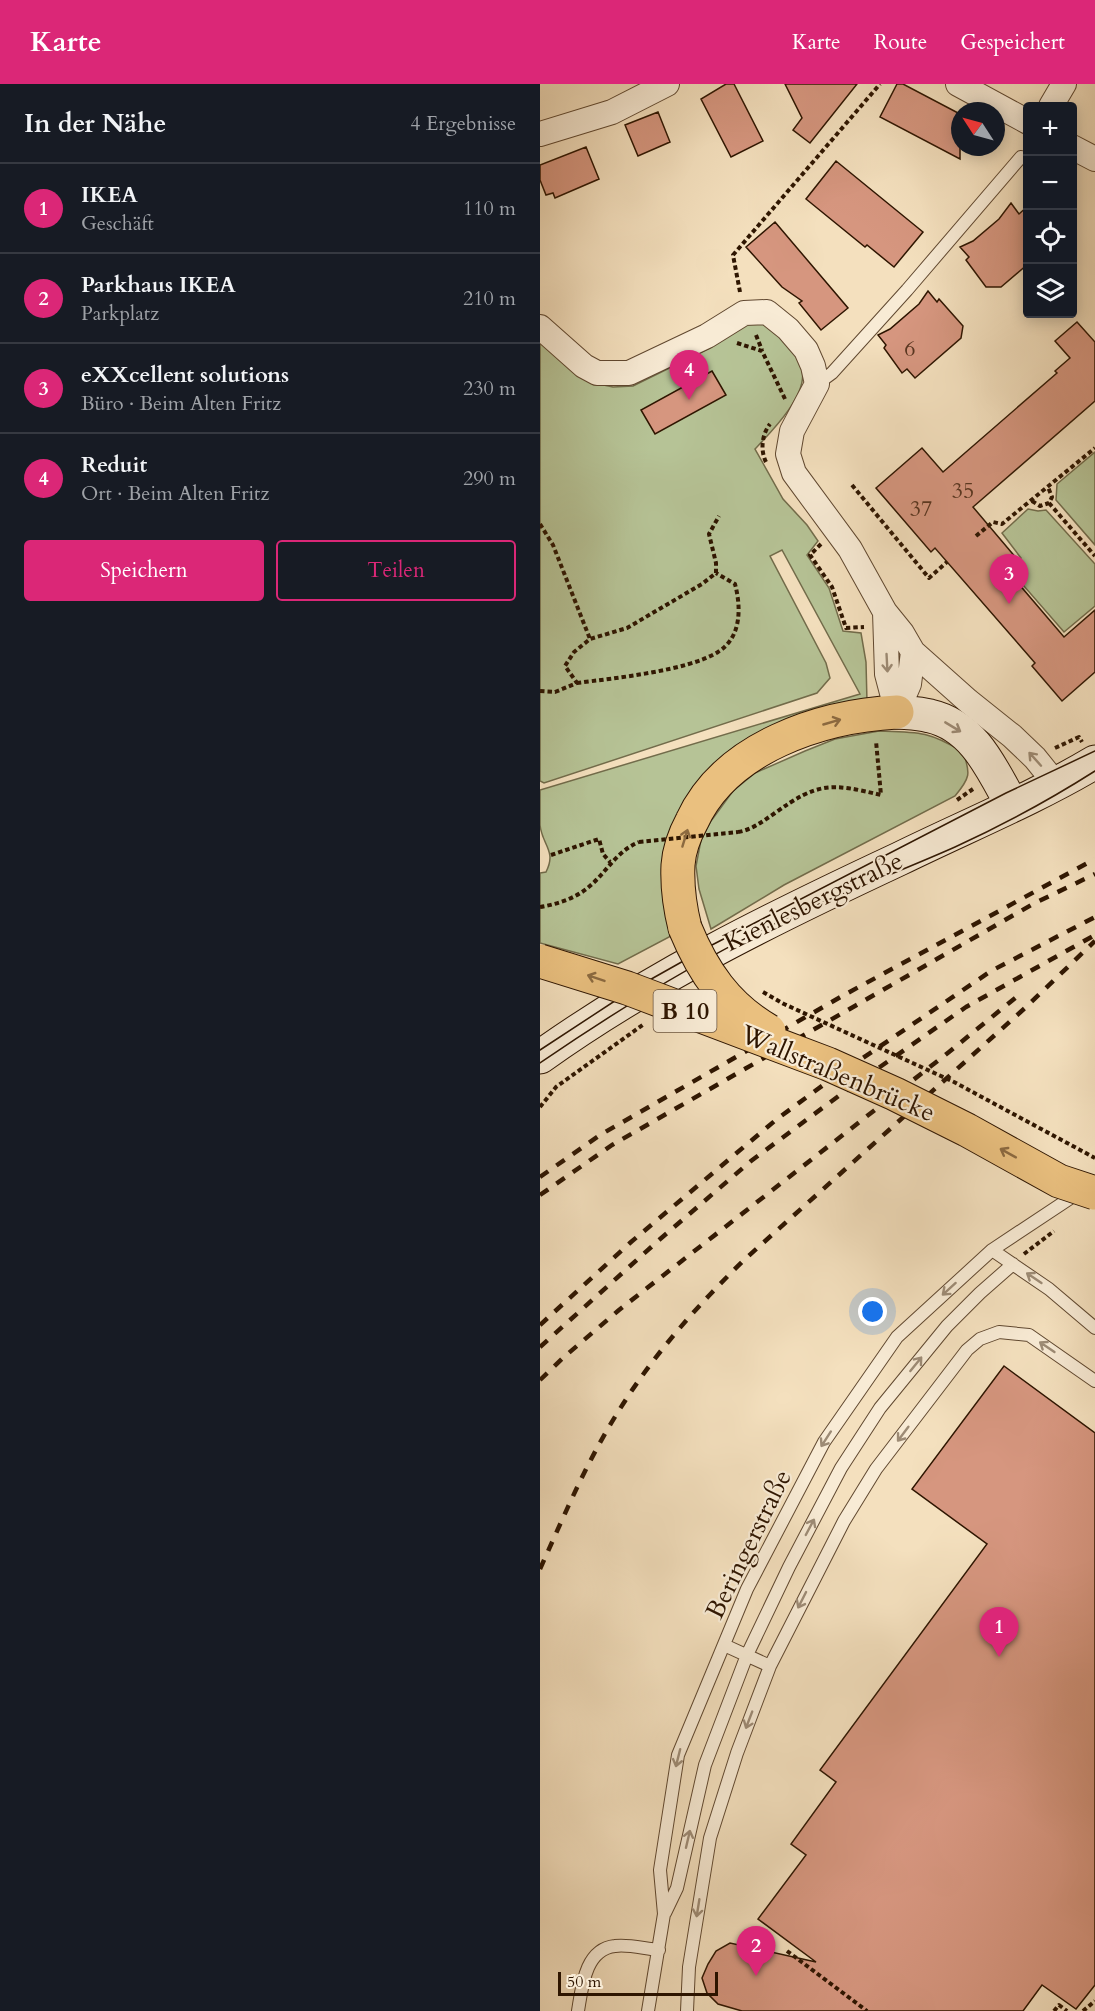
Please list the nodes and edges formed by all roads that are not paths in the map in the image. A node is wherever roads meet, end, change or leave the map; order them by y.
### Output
1 (667, 84) edge
2 (958, 84) edge
3 (1064, 84) edge
4 (1053, 102) edge
5 (1023, 119) edge
6 (540, 134) edge
7 (1077, 150) edge
8 (1021, 157) dead end
9 (1095, 159) edge
10 (540, 327) edge
11 (817, 384) junction
12 (885, 612) junction
13 (913, 652) junction
14 (897, 712) junction
15 (1095, 762) edge
16 (1056, 784) junction
17 (1012, 805) junction
18 (540, 961) edge
19 (540, 1057) edge
20 (828, 1064) junction
21 (1095, 1184) edge
22 (1095, 1193) edge
23 (992, 1250) junction
24 (1013, 1264) junction
25 (1095, 1328) edge
26 (1095, 1381) edge
27 (724, 1646) junction
28 (747, 1655) junction
29 (770, 1665) junction
30 (664, 1914) junction
31 (659, 1950) junction
32 (578, 2011) edge
33 (648, 2011) edge
34 (687, 2011) edge

1 - 6 street
2 - 5 street
3 - 4 street
7 - 9 street
8 - 11 lane
10 - 11 street
11 - 12 street
12 - 13 street
12 -> 14 street
13 - 14 street
16 -> 13 street
14 -> 17 street
20 -> 14 highway, bridge
15 - 16 street, Kienlesbergstraße
16 - 17 street, Kienlesbergstraße
17 - 19 street, Kienlesbergstraße
20 -> 18 highway, Wallstraßenbrücke / B 10, bridge
22 -> 20 highway, Wallstraßenbrücke / B 10, bridge
21 - 23 lane, Beringerstraße
23 - 24 lane
23 -> 27 lane, Beringerstraße
25 -> 24 lane
28 -> 24 lane, Beringerstraße
26 -> 29 lane
27 - 28 lane
27 -> 30 lane, Beringerstraße
28 - 29 lane
30 -> 28 lane, Beringerstraße
29 -> 34 lane
30 - 31 lane, Beringerstraße
31 - 32 lane
31 - 33 lane, Beringerstraße

